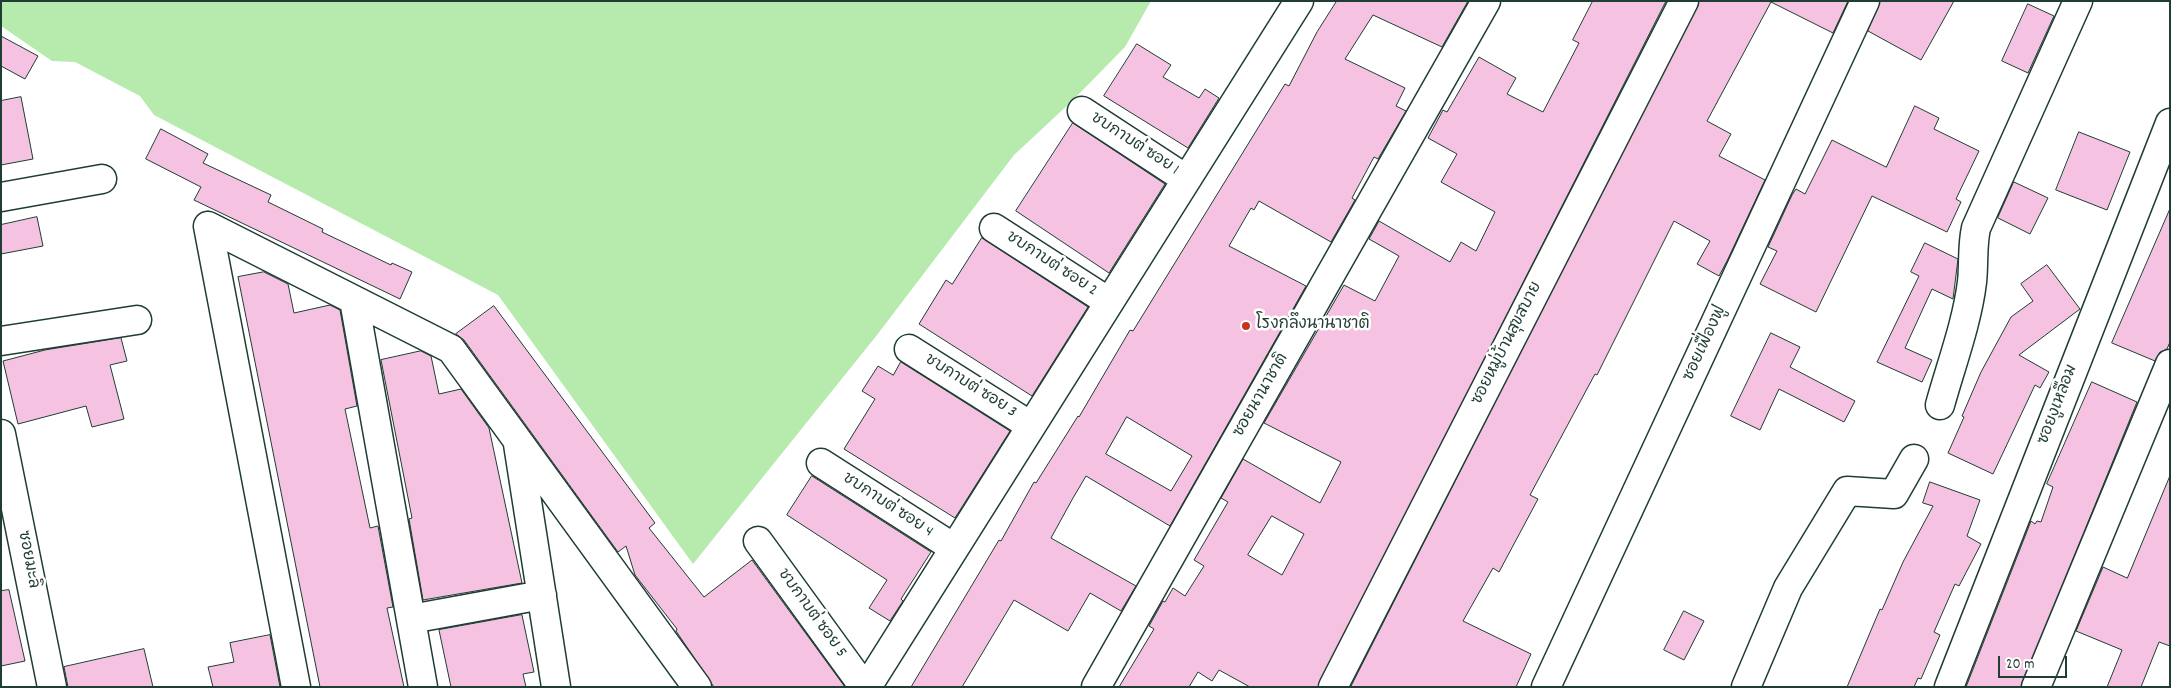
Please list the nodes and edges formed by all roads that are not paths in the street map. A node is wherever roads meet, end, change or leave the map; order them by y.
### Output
1 (1299, 1) edge
2 (1486, 1) edge
3 (1684, 1) edge
4 (1865, 1) edge
5 (2078, 1) edge
6 (1082, 112) dead end
7 (2170, 123) edge
8 (102, 179) dead end
9 (1186, 179) junction
10 (1, 197) edge
11 (994, 228) dead end
12 (354, 300) junction
13 (1108, 302) junction
14 (137, 320) dead end
15 (1, 341) edge
16 (908, 349) dead end
17 (2170, 364) edge
18 (1940, 405) dead end
19 (1031, 426) junction
20 (1, 434) edge
21 (517, 440) junction
22 (1914, 459) dead end
23 (821, 463) dead end
24 (12, 538) edge
25 (758, 541) dead end
26 (954, 548) junction
27 (542, 595) junction
28 (411, 619) junction
29 (52, 687) edge
30 (296, 687) edge
31 (423, 687) edge
32 (556, 687) edge
33 (697, 687) edge
34 (866, 687) edge
35 (1096, 687) edge
36 (1333, 687) edge
37 (1546, 687) edge
38 (1746, 687) edge
39 (1948, 687) edge
40 (2036, 687) edge

1 - 9 street
2 - 35 street, ซอยนานาชาติ
3 - 36 street, ซอยหมู่บ้านสุขสบาย
4 - 37 street, ซอยเฟื่องฟู
5 - 18 street
6 - 9 street, ชบกาบต่ ซอย 1
7 - 39 street, ซอยงูเหลือม
8 - 10 street
9 - 13 street
11 - 13 street, ชบกาบต่ ซอย 2
12 - 21 street
12 - 28 street
12 - 30 street
13 - 19 street
14 - 15 street
16 - 19 street, ชบกาบต่ ซอย 3
17 - 40 street
19 - 26 street
20 - 24 street, ซอยมะลิ
21 - 27 street
21 - 33 street
22 - 38 street
23 - 26 street, ชบกาบต่ ซอย 4
24 - 29 street, ซอยมะลิ
25 - 34 street, ชบกาบต่ ซอย 5
26 - 34 street
27 - 28 street
27 - 32 street
28 - 31 street

